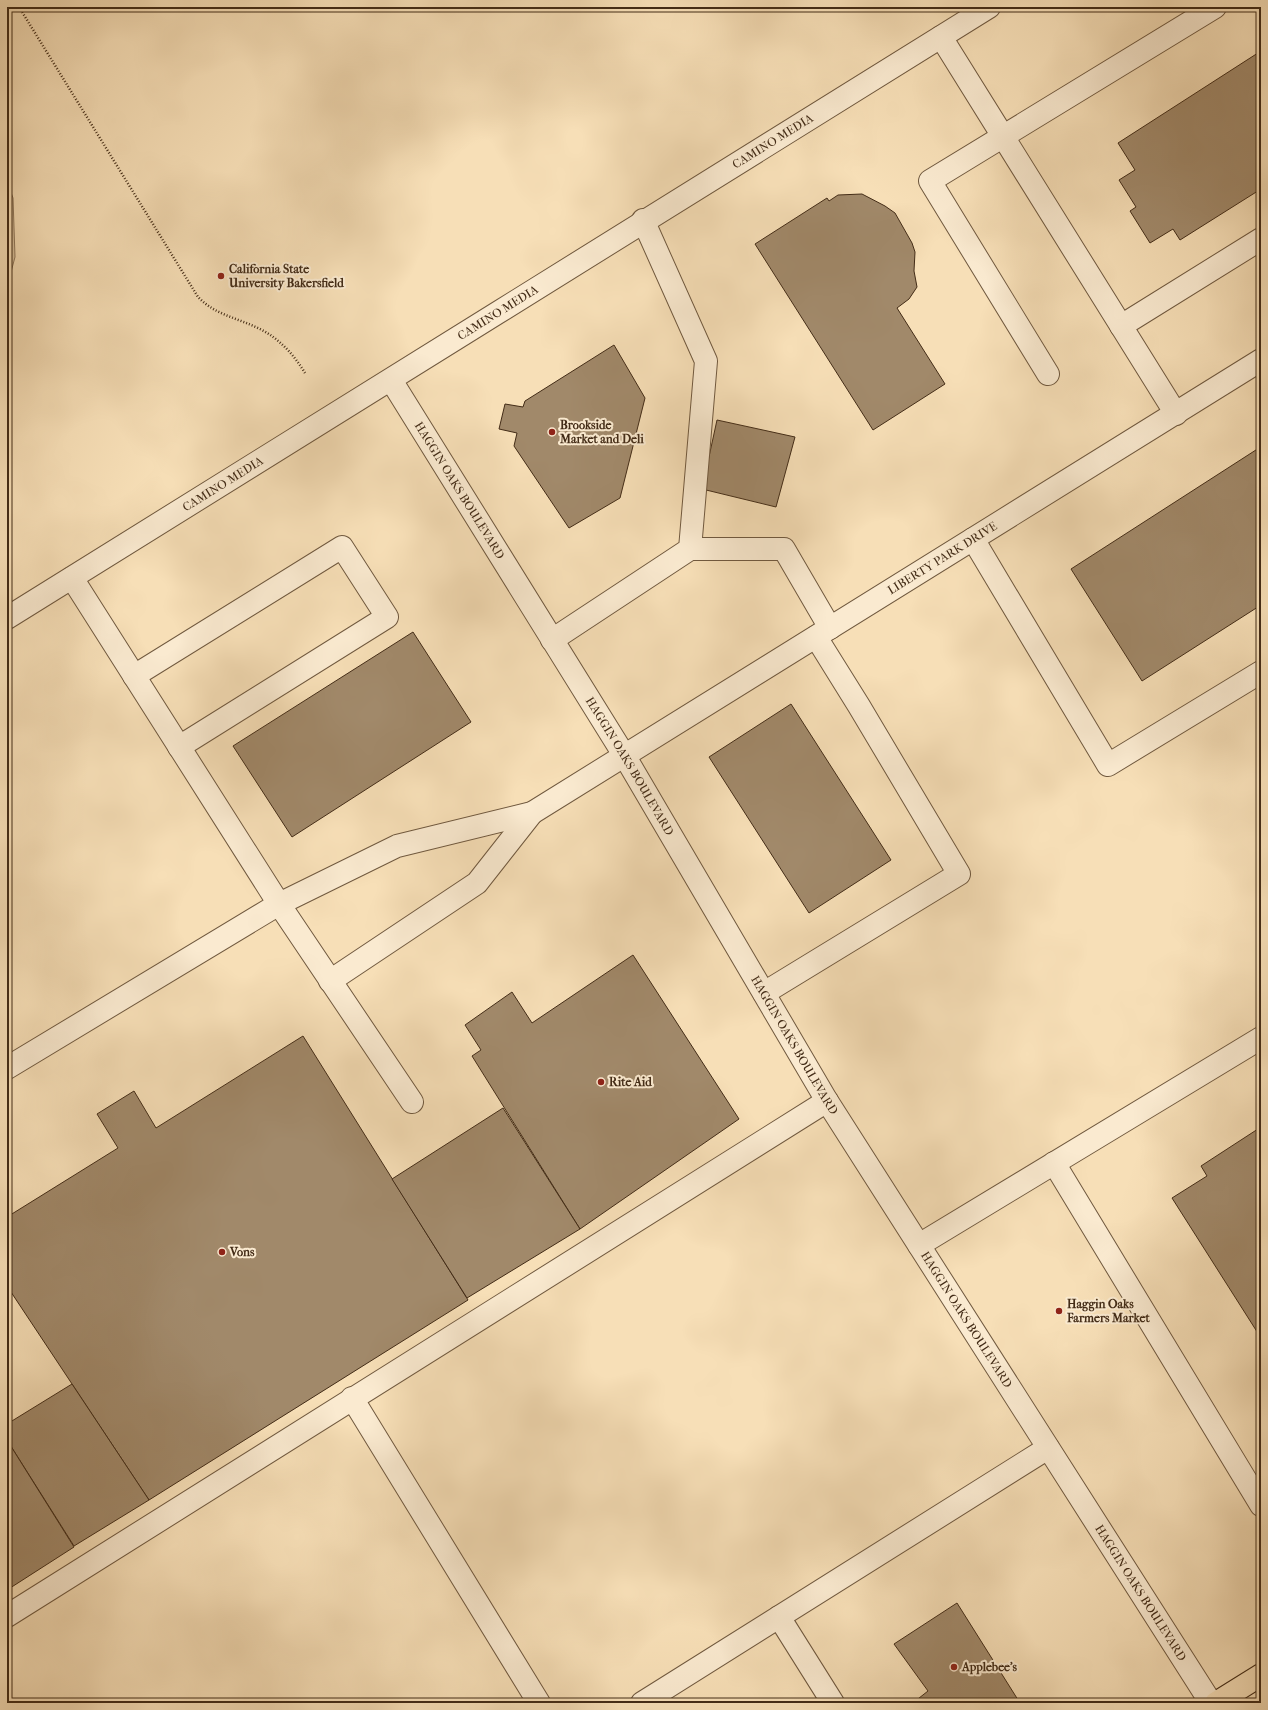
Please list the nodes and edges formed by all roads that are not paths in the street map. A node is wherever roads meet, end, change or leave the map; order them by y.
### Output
1 (989, 7) edge
2 (1215, 7) edge
3 (941, 37) junction
4 (1003, 137) junction
5 (643, 220) junction
6 (1261, 239) edge
7 (1121, 326) junction
8 (1261, 360) edge
9 (1048, 374) dead end
10 (391, 380) junction
11 (1176, 414) junction
12 (974, 539) junction
13 (690, 549) junction
14 (72, 578) junction
15 (7, 618) edge
16 (823, 632) junction
17 (552, 640) junction
18 (1261, 672) edge
19 (134, 676) junction
20 (179, 747) junction
21 (624, 755) junction
22 (532, 813) junction
23 (278, 904) junction
24 (330, 981) junction
25 (764, 993) junction
26 (1261, 1038) edge
27 (7, 1068) edge
28 (827, 1101) junction
29 (412, 1102) dead end
30 (1054, 1163) junction
31 (919, 1245) junction
32 (352, 1398) junction
33 (1048, 1448) junction
34 (1261, 1505) edge
35 (7, 1616) edge
36 (779, 1616) junction
37 (1261, 1675) edge
38 (539, 1703) edge
39 (642, 1703) edge
40 (832, 1703) edge
41 (1211, 1703) edge
42 (1216, 1703) edge

1 - 3 street, CAMINO MEDIA
2 - 4 street
3 - 4 street
3 - 5 street, CAMINO MEDIA
4 - 7 street
4 - 9 street
5 - 10 street, CAMINO MEDIA
5 - 13 street
6 - 7 street
7 - 11 street
8 - 11 street, LIBERTY PARK DRIVE
10 - 14 street, CAMINO MEDIA
10 - 17 street, HAGGIN OAKS BOULEVARD
11 - 12 street, LIBERTY PARK DRIVE
12 - 16 street, LIBERTY PARK DRIVE
12 - 18 street
13 - 16 street
13 - 17 street
14 - 15 street, CAMINO MEDIA
14 - 19 street
16 - 21 street, LIBERTY PARK DRIVE
16 - 25 street
17 - 21 street, HAGGIN OAKS BOULEVARD
19 - 20 street
19 - 20 street
20 - 23 street
21 - 22 street, LIBERTY PARK DRIVE
21 - 25 street, HAGGIN OAKS BOULEVARD
22 - 23 street
22 - 24 street
23 - 24 street
23 - 27 street
24 - 29 street
25 - 28 street, HAGGIN OAKS BOULEVARD
26 - 30 street
28 - 31 street, HAGGIN OAKS BOULEVARD
28 - 32 street
30 - 31 street
30 - 34 street
31 - 33 street, HAGGIN OAKS BOULEVARD
32 - 35 street
32 - 38 street
33 - 36 street
33 - 41 street, HAGGIN OAKS BOULEVARD
36 - 39 street
36 - 40 street
37 - 42 main road

